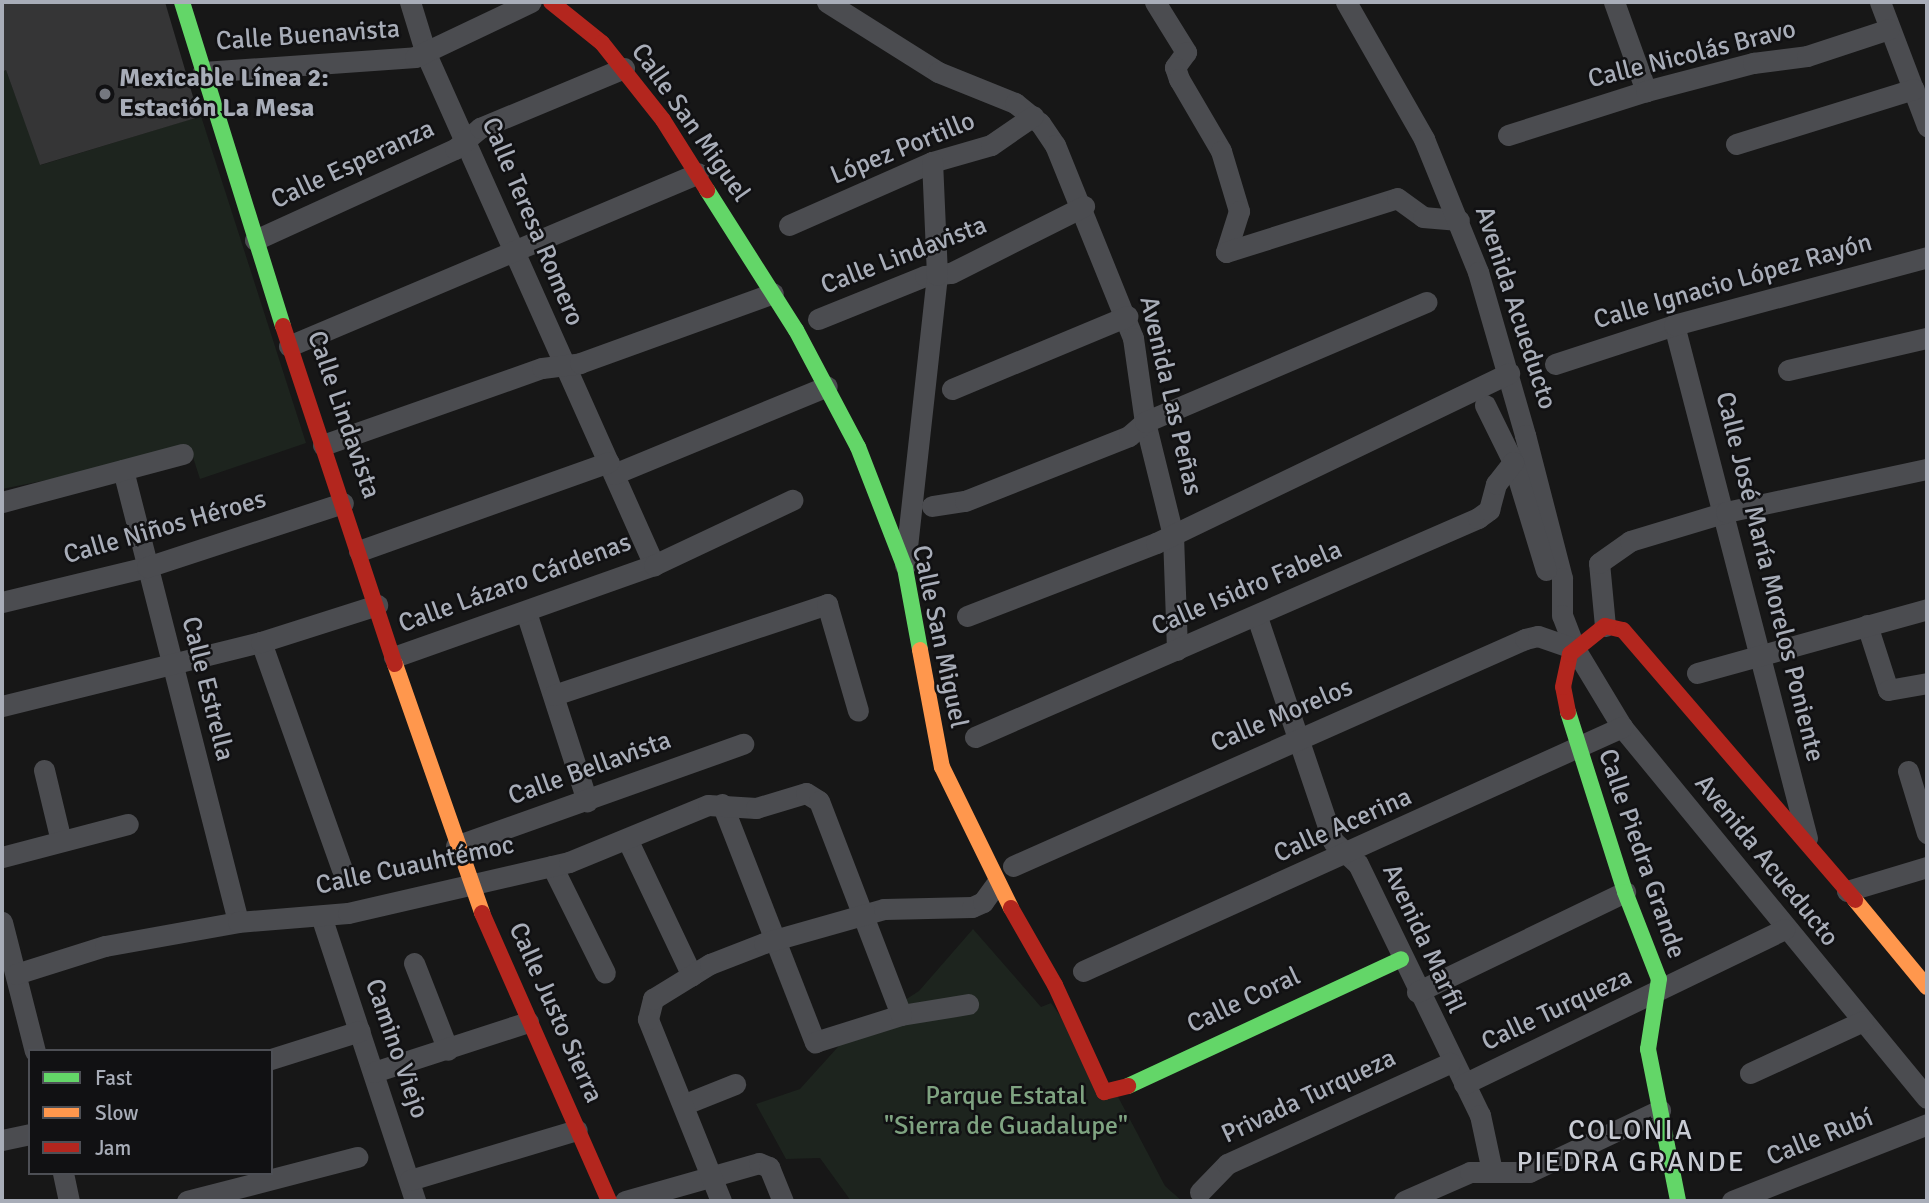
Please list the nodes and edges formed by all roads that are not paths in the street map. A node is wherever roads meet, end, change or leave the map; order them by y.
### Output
1 (182, 2) edge
2 (410, 2) edge
3 (531, 2) edge
4 (551, 2) edge
5 (827, 2) edge
6 (1154, 2) edge
7 (1346, 2) edge
8 (1614, 2) edge
9 (1880, 2) edge
10 (1889, 29) junction
11 (426, 54) junction
12 (624, 68) junction
13 (203, 72) junction
14 (1914, 89) junction
15 (1646, 91) junction
16 (1033, 116) junction
17 (1927, 126) edge
18 (1508, 135) dead end
19 (467, 138) junction
20 (1736, 145) dead end
21 (932, 162) junction
22 (698, 173) junction
23 (1084, 206) junction
24 (1458, 220) junction
25 (789, 225) dead end
26 (255, 240) junction
27 (519, 250) junction
28 (1927, 257) edge
29 (937, 275) junction
30 (774, 293) junction
31 (1426, 302) dead end
32 (1127, 316) junction
33 (818, 319) dead end
34 (1674, 325) junction
35 (1927, 338) edge
36 (289, 346) junction
37 (1555, 364) dead end
38 (562, 366) junction
39 (1788, 370) dead end
40 (1509, 373) junction
41 (827, 386) junction
42 (952, 390) dead end
43 (1485, 405) dead end
44 (1144, 422) junction
45 (323, 445) junction
46 (183, 454) dead end
47 (1513, 462) junction
48 (611, 468) junction
49 (1927, 469) edge
50 (123, 470) junction
51 (792, 500) dead end
52 (2, 502) edge
53 (343, 503) junction
54 (932, 506) dead end
55 (1726, 512) junction
56 (1173, 535) junction
57 (359, 551) junction
58 (654, 565) junction
59 (146, 567) junction
60 (905, 568) junction
61 (2, 602) edge
62 (377, 605) junction
63 (1927, 609) edge
64 (526, 612) junction
65 (1562, 615) junction
66 (967, 616) dead end
67 (1258, 617) junction
68 (1867, 625) junction
69 (1605, 626) junction
70 (261, 642) junction
71 (1575, 649) junction
72 (1177, 650) junction
73 (1763, 654) junction
74 (394, 657) junction
75 (171, 664) junction
76 (1697, 673) dead end
77 (1927, 683) edge
78 (554, 695) junction
79 (2, 706) edge
80 (858, 711) dead end
81 (1622, 727) junction
82 (975, 737) dead end
83 (1297, 742) junction
84 (743, 744) dead end
85 (1578, 750) junction
86 (44, 770) dead end
87 (1908, 771) dead end
88 (587, 801) junction
89 (722, 804) junction
90 (128, 824) dead end
91 (1927, 833) edge
92 (61, 841) junction
93 (628, 841) junction
94 (1808, 843) junction
95 (456, 846) junction
96 (1343, 853) junction
97 (2, 857) edge
98 (552, 866) junction
99 (1013, 866) dead end
100 (1927, 867) edge
101 (342, 869) dead end
102 (996, 884) junction
103 (469, 885) junction
104 (1847, 891) junction
105 (1625, 892) junction
106 (321, 916) junction
107 (862, 916) junction
108 (2, 922) edge
109 (238, 922) junction
110 (1785, 929) junction
111 (773, 942) junction
112 (1401, 959) junction
113 (414, 963) dead end
114 (1083, 971) dead end
115 (605, 973) dead end
116 (16, 974) junction
117 (692, 976) junction
118 (1927, 987) edge
119 (1417, 992) junction
120 (1658, 993) junction
121 (968, 1004) dead end
122 (901, 1015) junction
123 (1863, 1020) junction
124 (528, 1022) junction
125 (360, 1031) junction
126 (35, 1049) edge
127 (449, 1050) junction
128 (273, 1058) edge
129 (1450, 1063) junction
130 (374, 1072) junction
131 (1751, 1073) dead end
132 (735, 1084) dead end
133 (1464, 1084) junction
134 (1110, 1093) joint
135 (1927, 1098) edge
136 (685, 1104) junction
137 (1660, 1110) junction
138 (1927, 1124) edge
139 (577, 1130) junction
140 (28, 1134) edge
141 (2, 1140) edge
142 (357, 1157) dead end
143 (1492, 1171) junction
144 (63, 1175) edge
145 (713, 1177) junction
146 (410, 1180) junction
147 (1200, 1192) dead end
148 (69, 1201) edge
149 (187, 1201) edge
150 (415, 1201) edge
151 (609, 1201) edge
152 (625, 1201) edge
153 (721, 1201) edge
154 (783, 1201) edge
155 (1404, 1201) edge
156 (1678, 1201) edge
157 (1732, 1201) edge

1 - 13 street, Calle Lindavista
2 - 11 street, Calle Teresa Romero
3 - 11 street, Calle Buenavista
4 - 12 street, Calle San Miguel
5 - 16 street, Avenida Las Peñas
6 - 24 street
7 - 24 street, Avenida Acueducto
8 - 15 street
9 - 10 street
10 - 14 street
10 - 15 street, Calle Nicolás Bravo
11 - 13 street, Calle Buenavista
11 - 19 street, Calle Teresa Romero
12 - 19 street, Calle Esperanza
12 - 22 street, Calle San Miguel
13 - 26 street, Calle Lindavista
14 - 17 street
14 - 20 street
15 - 18 street, Calle Nicolás Bravo
16 - 21 street, López Portillo
16 - 23 street, Avenida Las Peñas
19 - 26 street, Calle Esperanza
19 - 27 street, Calle Teresa Romero
21 - 25 street, López Portillo
21 - 29 street
22 - 27 street
22 - 30 street, Calle San Miguel
23 - 29 street, Calle Lindavista
23 - 32 street, Avenida Las Peñas
24 - 40 street, Avenida Acueducto
26 - 36 street, Calle Lindavista
27 - 36 street
27 - 38 street, Calle Teresa Romero
28 - 34 street, Calle Ignacio López Rayón
29 - 33 street, Calle Lindavista
29 - 60 street
30 - 38 street
30 - 41 street, Calle San Miguel
31 - 44 street
32 - 42 street
32 - 44 street, Avenida Las Peñas
34 - 37 street, Calle Ignacio López Rayón
34 - 55 street, Calle José María Morelos Poniente
35 - 39 street
36 - 45 street, Calle Lindavista
38 - 45 street
38 - 48 street, Calle Teresa Romero
40 - 56 street
40 - 65 street, Avenida Acueducto
41 - 48 street
41 - 60 street, Calle San Miguel
43 - 47 street
44 - 54 street
44 - 56 street, Avenida Las Peñas
45 - 53 street, Calle Lindavista
46 - 50 street
47 - 65 street
47 - 67 street, Calle Isidro Fabela
48 - 57 street
48 - 58 street, Calle Lázaro Cárdenas
49 - 55 street
50 - 52 street
50 - 59 street, Calle Estrella
51 - 58 street, Calle Lázaro Cárdenas
53 - 57 street, Calle Lindavista
53 - 59 street, Calle Niños Héroes
55 - 69 street
55 - 73 street, Calle José María Morelos Poniente
56 - 66 street
56 - 72 street, Avenida Las Peñas
57 - 62 street, Calle Lindavista
58 - 64 street, Calle Lázaro Cárdenas
59 - 61 street, Calle Niños Héroes
59 - 75 street, Calle Estrella
60 - 102 street, Calle San Miguel
62 - 70 street
62 - 74 street, Calle Lindavista
63 - 68 street
64 - 74 street, Calle Lázaro Cárdenas
64 - 78 street
65 - 71 street, Avenida Acueducto
67 - 72 street, Calle Isidro Fabela
67 - 83 street, Avenida Marfil
68 - 73 street
68 - 77 street
69 - 71 street
69 - 94 street, Avenida Acueducto
70 - 75 street
70 - 101 street
71 - 81 street, Avenida Acueducto
71 - 83 street, Calle Morelos
71 - 85 street, Calle Piedra Grande
72 - 82 street, Calle Isidro Fabela
73 - 76 street
73 - 94 street, Calle José María Morelos Poniente
74 - 95 street, Calle Lindavista
75 - 79 street
75 - 109 street, Calle Estrella
78 - 80 street
78 - 88 street
81 - 85 street, Calle Acerina
81 - 110 street, Avenida Acueducto
83 - 96 street, Avenida Marfil
83 - 99 street, Calle Morelos
84 - 88 street, Calle Bellavista
85 - 96 street, Calle Acerina
85 - 105 street, Calle Piedra Grande
86 - 92 street
87 - 91 street
88 - 95 street, Calle Bellavista
89 - 93 street, Calle Cuauhtémoc
89 - 107 street, Calle Cuauhtémoc
89 - 111 street
90 - 92 street
92 - 97 street
93 - 98 street, Calle Cuauhtémoc
93 - 117 street
94 - 104 street, Avenida Acueducto
95 - 103 street, Calle Justo Sierra
96 - 112 street, Avenida Marfil
96 - 114 street, Calle Acerina
98 - 103 street, Calle Cuauhtémoc
98 - 115 street
100 - 104 street
102 - 107 street
102 - 134 street, Calle San Miguel
103 - 106 street, Calle Cuauhtémoc
103 - 124 street, Calle Justo Sierra
104 - 118 street, Avenida Acueducto
105 - 119 street
105 - 120 street, Calle Piedra Grande
106 - 109 street, Calle Cuauhtémoc
106 - 125 street, Camino Viejo
107 - 111 street
107 - 122 street
108 - 116 street
109 - 116 street, Calle Cuauhtémoc
110 - 120 street, Calle Turqueza
110 - 123 street, Avenida Acueducto
111 - 117 street
111 - 122 street
112 - 119 street, Avenida Marfil
112 - 134 street, Calle Coral
113 - 127 street
116 - 126 street
117 - 136 street
119 - 129 street, Avenida Marfil
120 - 133 street, Calle Turqueza
120 - 137 street, Calle Piedra Grande
121 - 122 street
123 - 131 street
123 - 135 street, Avenida Acueducto
124 - 127 street
124 - 139 street, Calle Justo Sierra
125 - 128 street
125 - 130 street, Camino Viejo
127 - 130 street
129 - 133 street, Avenida Marfil
129 - 147 street, Privada Turqueza
130 - 146 street, Camino Viejo
132 - 136 street
133 - 143 street, Avenida Marfil
136 - 145 street
137 - 143 street
137 - 156 street, Calle Piedra Grande
138 - 157 street, Calle Rubí
139 - 146 street
139 - 151 street, Calle Justo Sierra
140 - 141 street
142 - 149 street
143 - 155 street
144 - 148 street
145 - 152 street
145 - 153 street
145 - 154 street
146 - 150 street, Camino Viejo

